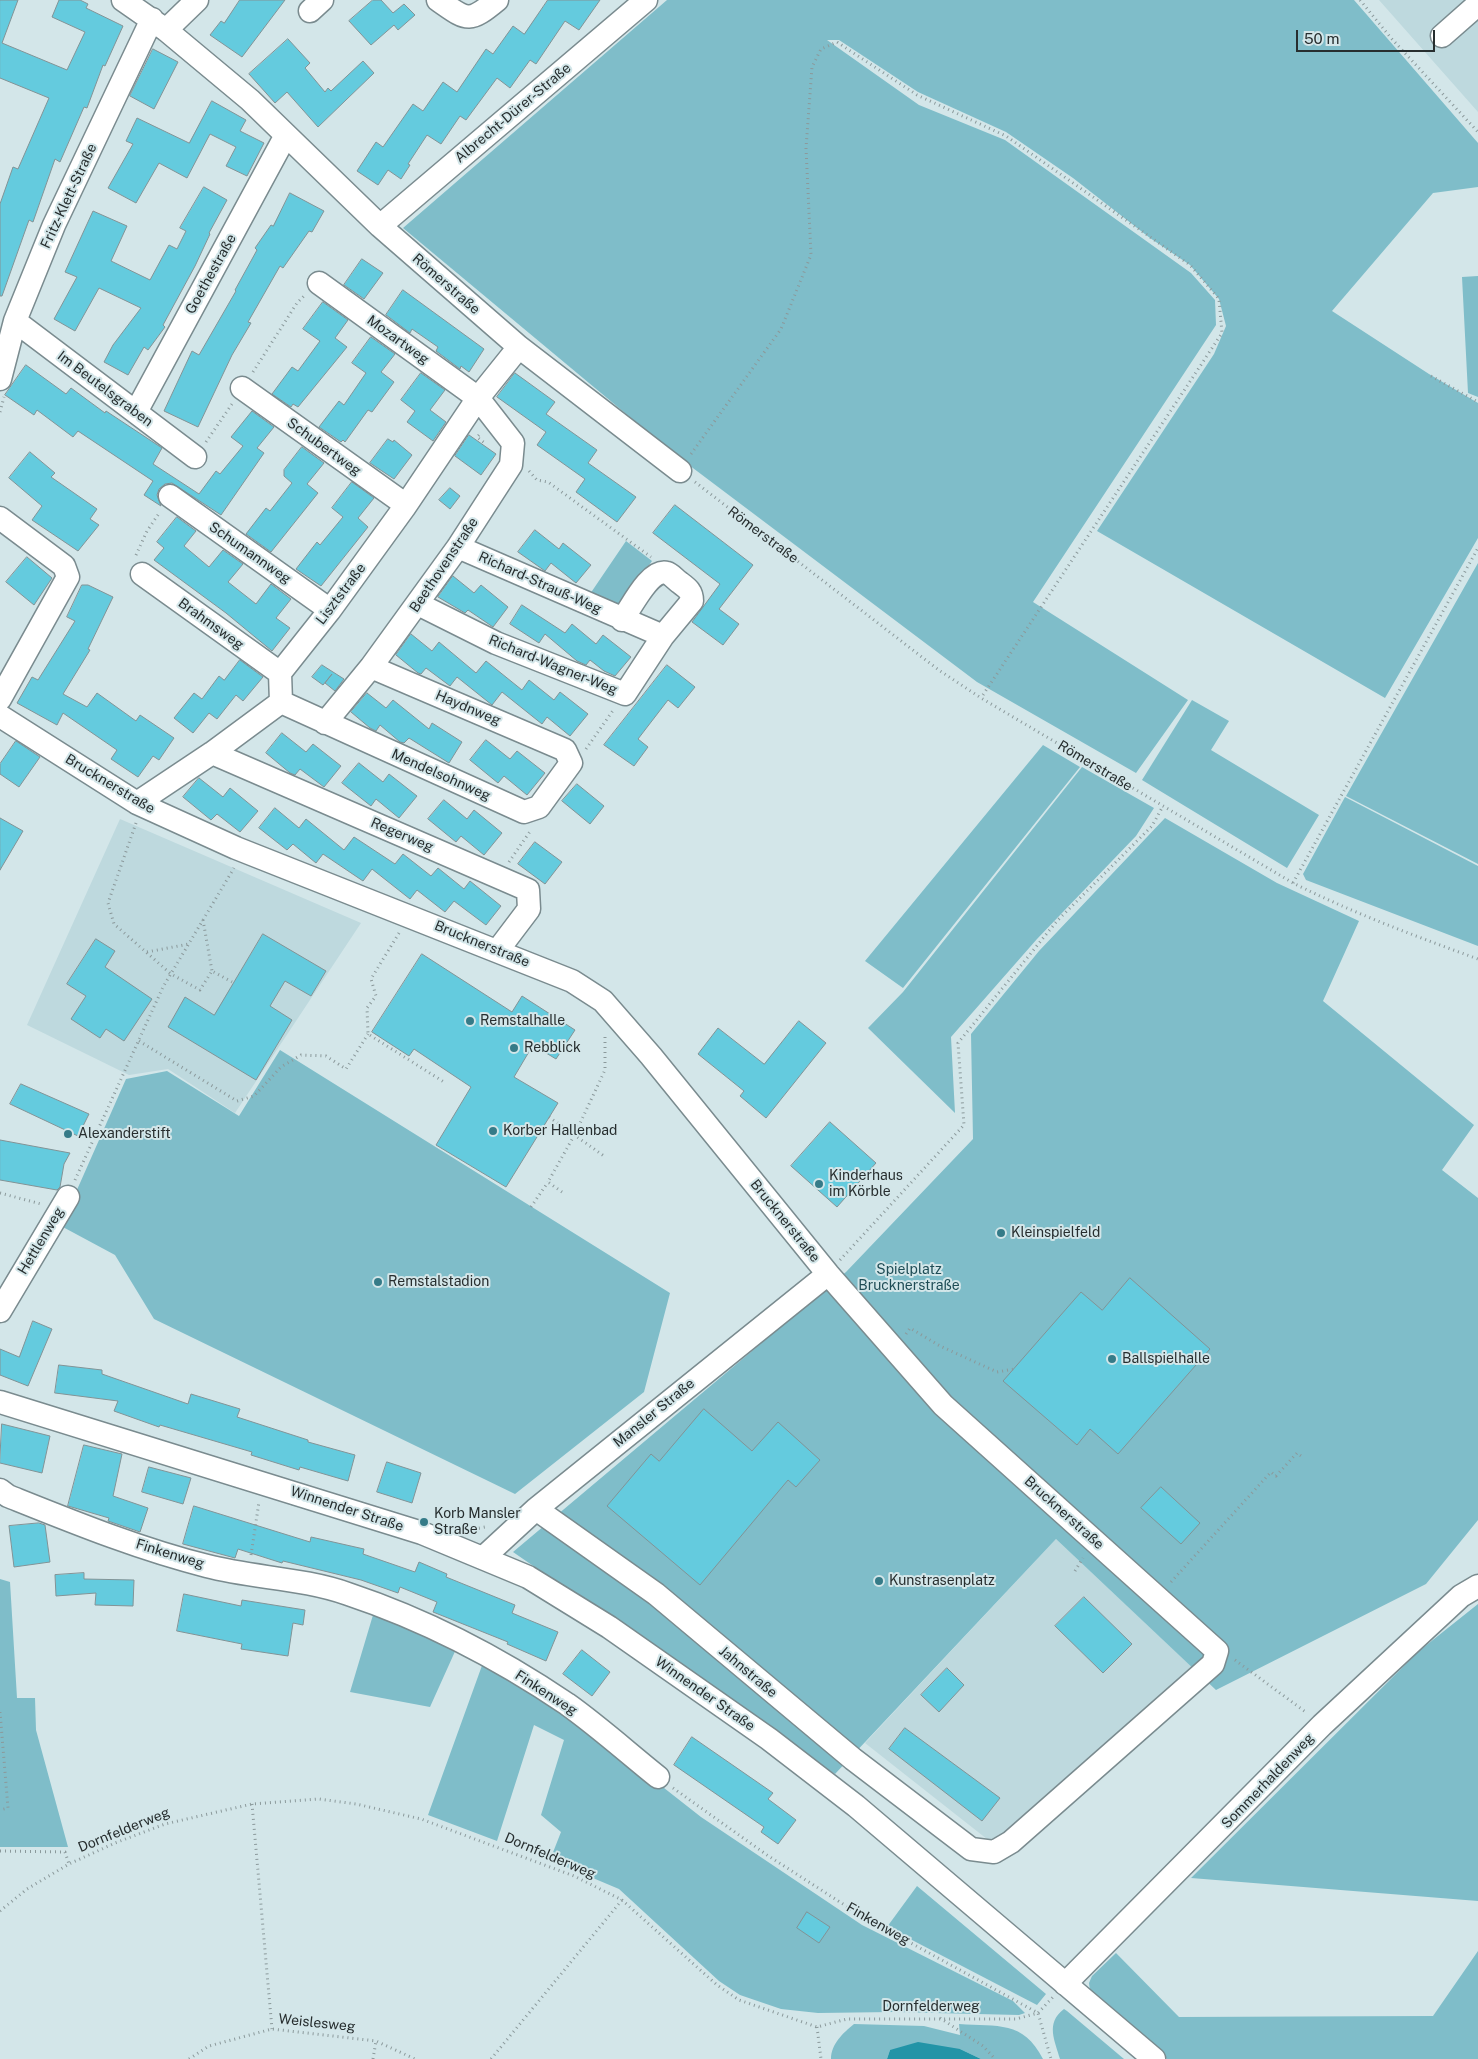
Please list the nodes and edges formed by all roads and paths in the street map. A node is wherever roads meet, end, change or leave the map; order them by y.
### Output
1 (124, 0) edge
2 (196, 0) edge
3 (438, 0) edge
4 (497, 0) edge
5 (646, 0) edge
6 (1360, 0) edge
7 (1476, 6) dead end
8 (159, 25) junction
9 (1442, 36) dead end
10 (1478, 132) edge
11 (286, 135) junction
12 (380, 226) junction
13 (319, 283) joint
14 (15, 321) junction
15 (519, 347) junction
16 (1432, 376) dead end
17 (0, 379) edge
18 (242, 388) junction
19 (478, 398) junction
20 (1478, 402) edge
21 (136, 412) junction
22 (195, 457) joint
23 (680, 470) junction
24 (537, 480) dead end
25 (170, 496) joint
26 (406, 505) junction
27 (0, 518) edge
28 (458, 546) junction
29 (1478, 548) edge
30 (667, 573) junction
31 (142, 574) joint
32 (418, 604) junction
33 (330, 610) junction
34 (622, 620) junction
35 (663, 636) junction
36 (371, 667) junction
37 (280, 673) junction
38 (625, 694) junction
39 (981, 698) junction
40 (0, 699) edge
41 (281, 702) junction
42 (0, 716) edge
43 (325, 723) junction
44 (212, 753) junction
45 (568, 756) junction
46 (1163, 806) junction
47 (539, 807) junction
48 (138, 810) junction
49 (235, 865) dead end
50 (499, 877) junction
51 (1293, 883) junction
52 (203, 919) junction
53 (392, 926) dead end
54 (401, 930) dead end
55 (394, 940) dead end
56 (189, 944) junction
57 (498, 950) junction
58 (146, 952) junction
59 (1478, 959) edge
60 (212, 971) junction
61 (171, 974) junction
62 (232, 982) dead end
63 (368, 1034) junction
64 (611, 1035) dead end
65 (139, 1041) junction
66 (444, 1082) dead end
67 (549, 1118) dead end
68 (575, 1134) junction
69 (604, 1156) dead end
70 (548, 1182) junction
71 (562, 1192) dead end
72 (0, 1193) edge
73 (64, 1203) junction
74 (531, 1207) dead end
75 (828, 1274) junction
76 (0, 1311) edge
77 (894, 1351) junction
78 (1014, 1369) dead end
79 (0, 1402) edge
80 (1304, 1458) dead end
81 (262, 1482) junction
82 (0, 1490) edge
83 (536, 1509) junction
84 (489, 1525) dead end
85 (464, 1530) dead end
86 (484, 1558) junction
87 (1092, 1561) dead end
88 (1075, 1571) dead end
89 (248, 1573) junction
90 (1478, 1586) edge
91 (1157, 1597) junction
92 (1217, 1651) junction
93 (0, 1712) edge
94 (1322, 1725) junction
95 (658, 1777) joint
96 (252, 1804) junction
97 (0, 1810) edge
98 (0, 1851) edge
99 (69, 1864) junction
100 (622, 1900) junction
101 (0, 1911) edge
102 (1065, 1984) junction
103 (1038, 2012) junction
104 (940, 2018) junction
105 (817, 2027) junction
106 (272, 2029) junction
107 (376, 2041) junction
108 (189, 2059) edge
109 (373, 2059) edge
110 (415, 2059) edge
111 (491, 2059) edge
112 (821, 2059) edge
113 (995, 2059) edge
114 (1051, 2059) edge
115 (1154, 2059) edge

1 - 8 street, Römerstraße
2 - 8 street, Fritz-Klett-Straße
3 - 4 street
5 - 12 street, Albrecht-Dürer-Straße
6 - 10 path
7 - 9 street
8 - 11 street, Römerstraße
8 - 14 street, Fritz-Klett-Straße
11 - 12 street, Römerstraße
11 - 21 street, Goethestraße
12 - 15 street, Römerstraße
13 - 18 path
13 - 19 street, Mozartweg
14 - 17 street, Fritz-Klett-Straße
14 - 21 street, Im Beutelsgraben
15 - 19 street, Lisztstraße
15 - 23 street, Römerstraße
16 - 20 path
18 - 22 path
18 - 26 street, Schubertweg
19 - 26 street, Lisztstraße
19 - 28 street, Beethovenstraße
21 - 22 street, Im Beutelsgraben
23 - 39 path, Römerstraße
23 - 39 path
24 - 30 path
25 - 31 path
25 - 33 street, Schumannweg
26 - 33 street, Lisztstraße
27 - 40 street
28 - 32 street, Beethovenstraße
28 - 34 street, Richard-Strauß-Weg
29 - 51 path
30 - 34 street
30 - 35 street
31 - 37 street, Brahmsweg
32 - 36 street, Beethovenstraße
32 - 38 street, Richard-Wagner-Weg
33 - 37 street, Lisztstraße
34 - 35 street, Richard-Strauß-Weg
35 - 38 street, Richard-Wagner-Weg
36 - 43 street, Beethovenstraße
36 - 45 street, Haydnweg
37 - 41 street
38 - 45 path
39 - 46 path, Römerstraße
41 - 43 street, Mendelsohnweg
41 - 44 street
42 - 48 street, Brucknerstraße
43 - 47 street, Mendelsohnweg
44 - 48 street
44 - 50 street, Regerweg
45 - 47 street
46 - 51 path, Römerstraße
46 - 75 path
47 - 50 path
48 - 57 street, Brucknerstraße
48 - 58 path
49 - 52 path
50 - 57 street, Regerweg
51 - 59 path, Römerstraße
52 - 56 path
52 - 60 path
53 - 54 path
55 - 63 path
56 - 58 path
56 - 61 path
57 - 75 street, Brucknerstraße
58 - 61 path
60 - 61 path
60 - 62 path
61 - 65 path
63 - 65 path
63 - 66 path
64 - 68 path
65 - 73 path
67 - 68 path
68 - 69 path
68 - 70 path
70 - 71 path
70 - 74 path
72 - 73 path
73 - 76 street, Hettlenweg
75 - 77 street, Brucknerstraße
75 - 83 street, Mansler Straße
77 - 78 path
77 - 91 street, Brucknerstraße
79 - 81 street, Winnender Straße
80 - 91 path
81 - 86 street, Winnender Straße
81 - 89 path
82 - 89 street, Finkenweg
83 - 86 street, Mansler Straße
83 - 92 street, Jahnstraße
84 - 85 path
86 - 102 street, Winnender Straße
87 - 88 path
89 - 95 street, Finkenweg
90 - 94 street, Sommerhaldenweg
91 - 92 street, Brucknerstraße
92 - 94 path
93 - 97 path
94 - 102 street, Sommerhaldenweg
95 - 103 path, Finkenweg
96 - 99 path, Dornfelderweg
96 - 100 path, Dornfelderweg
96 - 106 path
98 - 99 path
99 - 101 path, Dornfelderweg
100 - 105 path, Dornfelderweg
100 - 111 path
102 - 103 path, Dornfelderweg
102 - 115 street, Winnender Straße
103 - 104 path, Dornfelderweg
103 - 114 path
104 - 105 path, Dornfelderweg
104 - 113 path
105 - 112 path
106 - 107 path, Weislesweg
106 - 108 path, Weislesweg
107 - 109 path
107 - 110 path, Weislesweg

